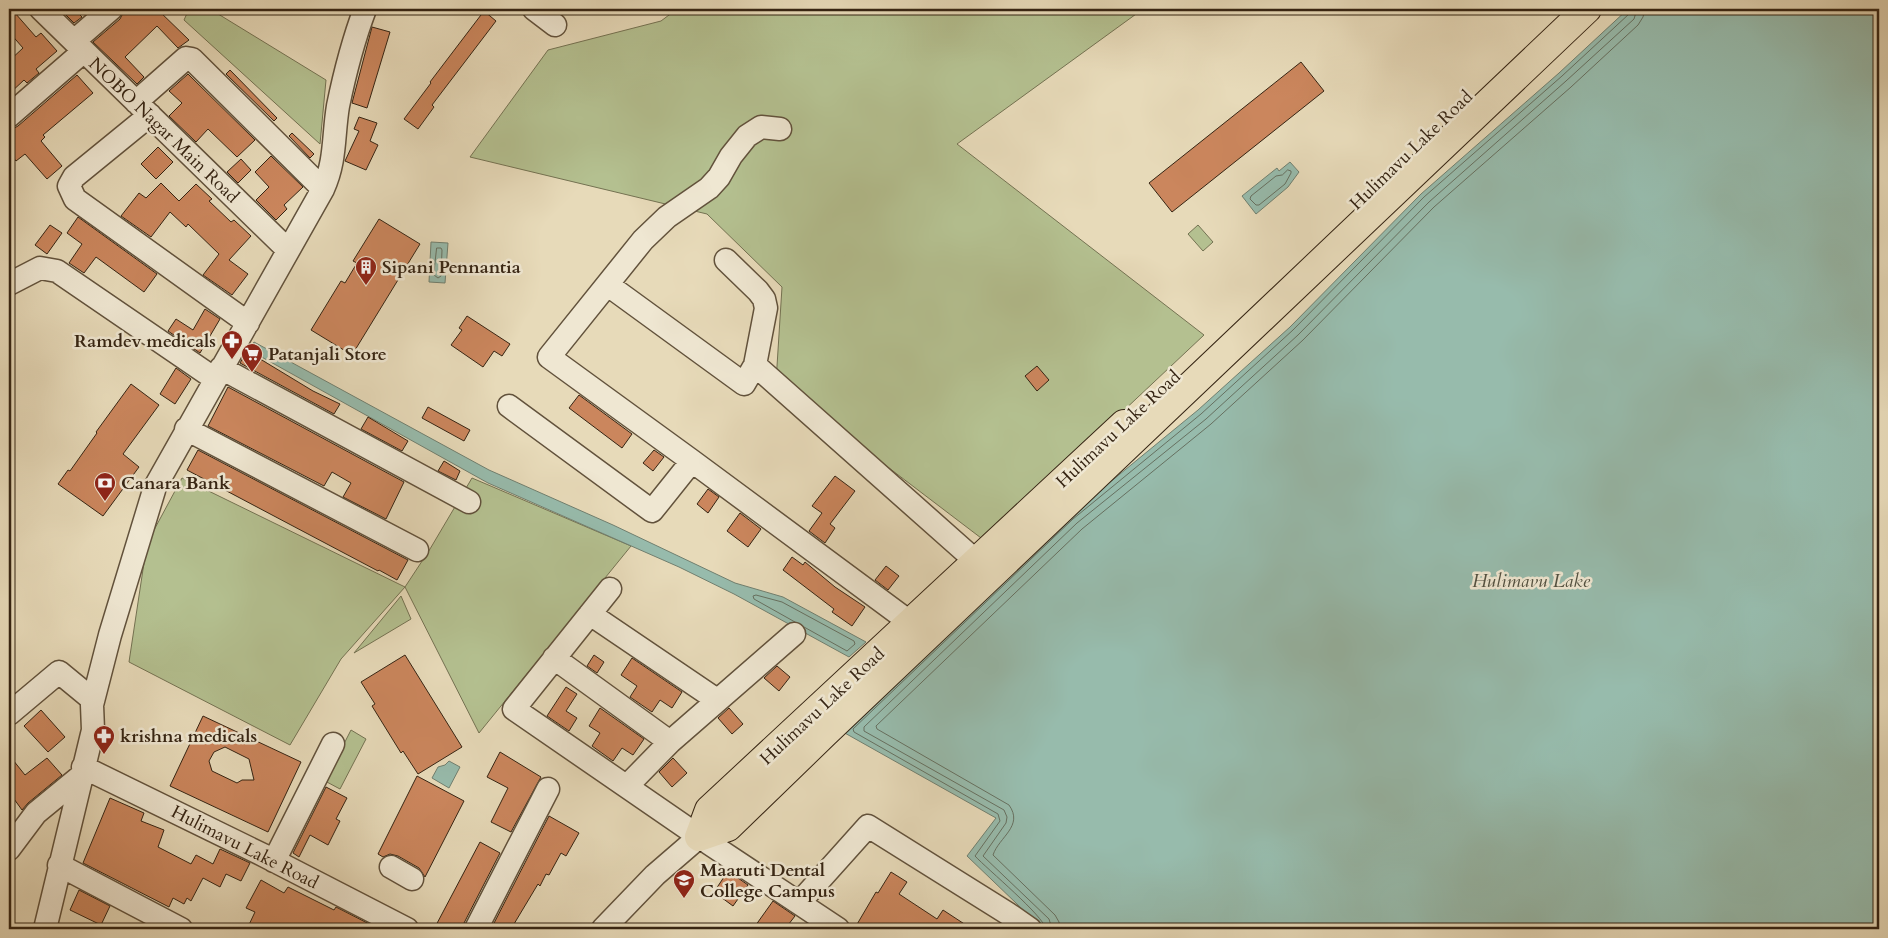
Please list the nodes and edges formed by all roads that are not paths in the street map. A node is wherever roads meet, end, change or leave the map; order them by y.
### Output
1 (41, 9) edge
2 (111, 9) edge
3 (365, 9) edge
4 (534, 9) edge
5 (1560, 9) edge
6 (1587, 9) edge
7 (555, 25) dead end
8 (79, 46) junction
9 (143, 109) junction
10 (9, 116) edge
11 (780, 129) dead end
12 (323, 189) junction
13 (288, 250) junction
14 (726, 260) dead end
15 (9, 284) edge
16 (608, 285) junction
17 (248, 323) junction
18 (756, 365) junction
19 (218, 373) junction
20 (509, 406) dead end
21 (186, 429) junction
22 (692, 460) junction
23 (469, 502) dead end
24 (417, 550) dead end
25 (977, 562) junction
26 (610, 589) dead end
27 (590, 614) junction
28 (918, 631) junction
29 (794, 634) dead end
30 (554, 658) junction
31 (93, 700) junction
32 (717, 700) junction
33 (9, 714) edge
34 (670, 742) junction
35 (333, 744) dead end
36 (82, 772) junction
37 (627, 786) junction
38 (548, 789) dead end
39 (691, 844) junction
40 (9, 849) edge
41 (274, 861) junction
42 (59, 865) junction
43 (391, 867) dead end
44 (412, 879) dead end
45 (799, 903) junction
46 (45, 929) edge
47 (181, 929) edge
48 (407, 929) edge
49 (476, 929) edge
50 (602, 929) edge
51 (838, 929) edge
52 (1030, 929) edge

1 - 8 street, NOBO Nagar Main Road
2 - 8 street
3 - 12 street
4 - 7 street
5 - 25 main road, Hulimavu Lake Road
6 - 28 main road, Hulimavu Lake Road
8 - 9 street, NOBO Nagar Main Road
8 - 10 street
9 - 12 street
9 - 13 street, NOBO Nagar Main Road
9 - 17 street
11 - 16 street
12 - 13 street
13 - 17 street
14 - 18 street
15 - 19 street
16 - 18 street
16 - 22 street
17 - 19 street
18 - 25 street
19 - 21 street
19 - 23 street
20 - 22 street
21 - 24 street
21 - 31 street
22 - 28 street
25 - 28 main road, Hulimavu Lake Road
26 - 27 street
27 - 30 street
27 - 32 street
28 - 39 main road, Hulimavu Lake Road
29 - 32 street
30 - 34 street
30 - 37 street
31 - 33 street
31 - 36 street
32 - 34 street
34 - 37 street
35 - 41 street
36 - 40 street
36 - 41 street, Hulimavu Lake Road
36 - 42 street
37 - 39 street
38 - 49 street
39 - 45 street
39 - 50 street
41 - 48 street, Hulimavu Lake Road
42 - 46 street
42 - 47 street
43 - 44 street
45 - 51 street
45 - 52 street

